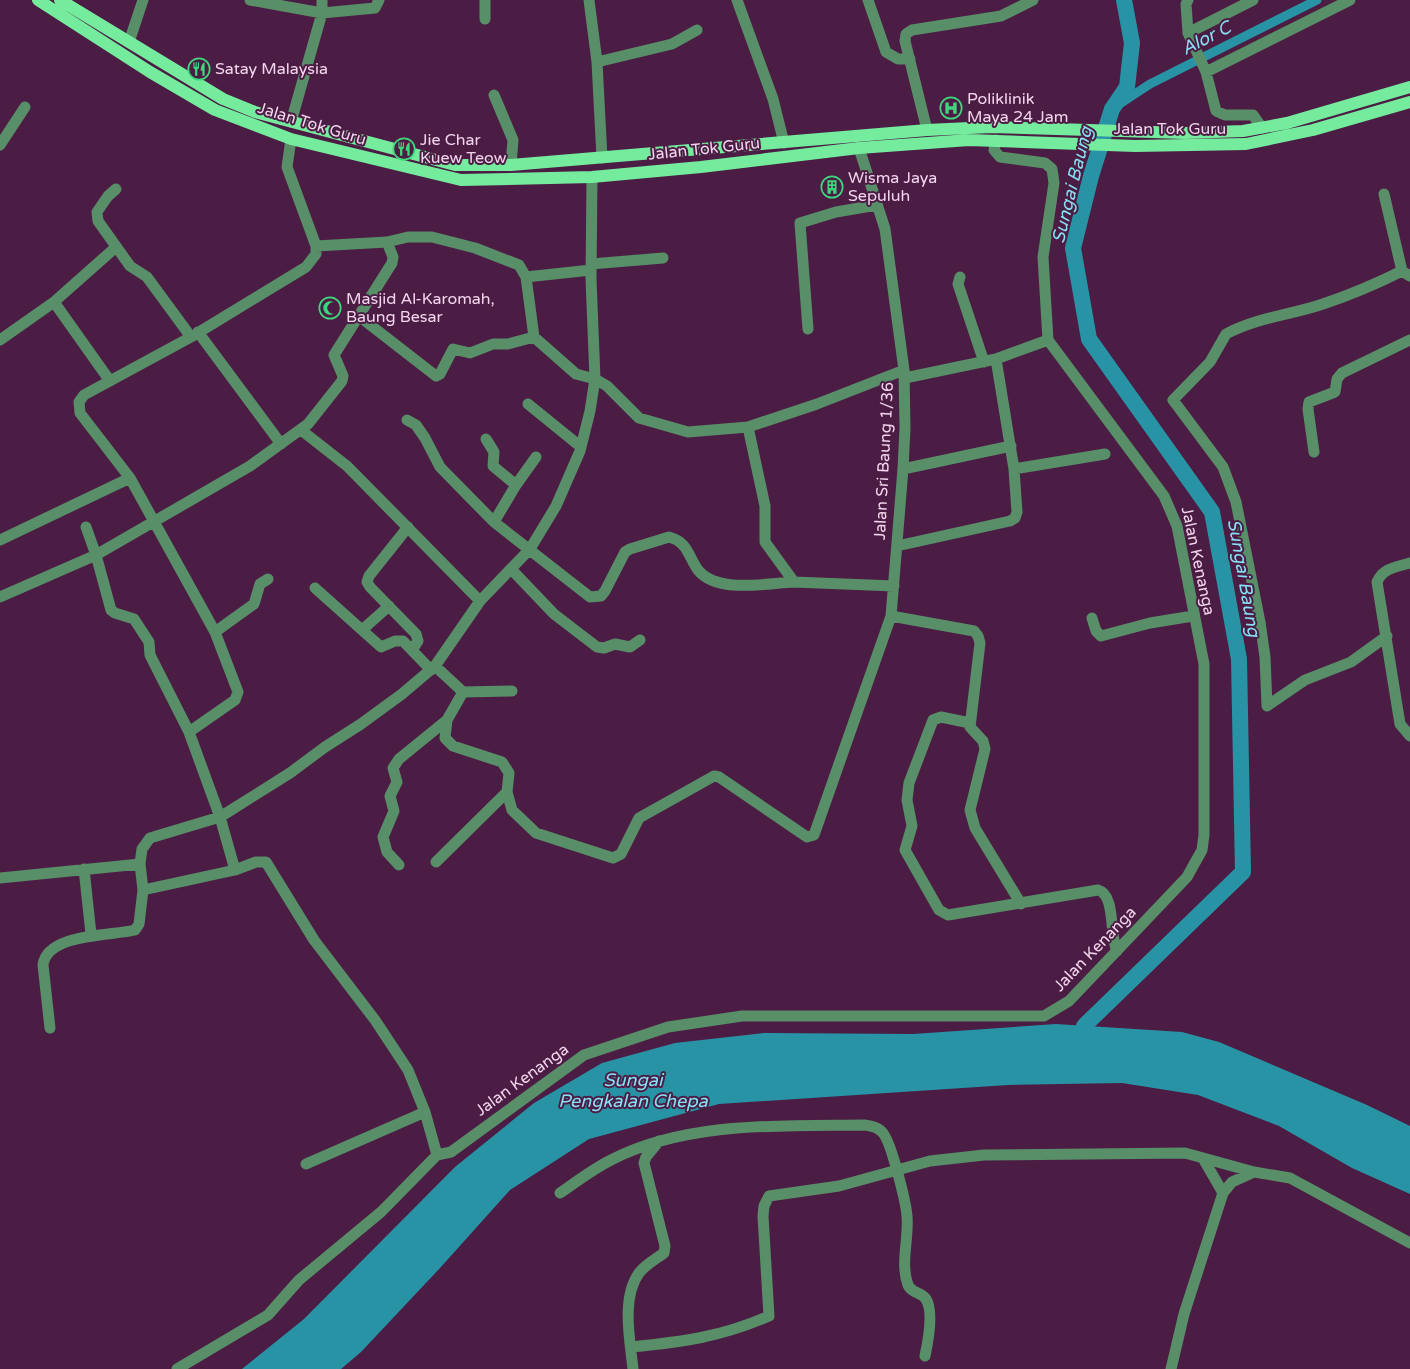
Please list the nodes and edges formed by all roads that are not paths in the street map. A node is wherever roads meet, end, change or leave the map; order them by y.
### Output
1 (38, 0) edge
2 (60, 0) edge
3 (143, 0) edge
4 (250, 0) edge
5 (322, 0) edge
6 (379, 0) edge
7 (485, 0) edge
8 (589, 0) edge
9 (737, 0) edge
10 (868, 0) edge
11 (1033, 0) edge
12 (1188, 0) edge
13 (1253, 0) edge
14 (1350, 0) edge
15 (322, 13) junction
16 (485, 20) dead end
17 (697, 30) dead end
18 (1190, 37) junction
19 (129, 42) junction
20 (910, 59) junction
21 (597, 62) junction
22 (1205, 70) junction
23 (1410, 87) edge
24 (494, 95) dead end
25 (1410, 102) edge
26 (25, 107) dead end
27 (291, 122) junction
28 (1262, 128) junction
29 (927, 130) junction
30 (291, 139) junction
31 (996, 140) junction
32 (784, 143) junction
33 (0, 145) edge
34 (859, 148) junction
35 (628, 156) junction
36 (602, 158) junction
37 (511, 165) junction
38 (630, 172) junction
39 (592, 177) junction
40 (116, 189) dead end
41 (1384, 194) dead end
42 (877, 205) junction
43 (387, 242) junction
44 (316, 246) junction
45 (116, 247) junction
46 (663, 258) dead end
47 (591, 267) junction
48 (1406, 273) edge
49 (526, 277) junction
50 (960, 277) dead end
51 (54, 302) junction
52 (360, 317) junction
53 (808, 329) dead end
54 (195, 334) junction
55 (534, 337) junction
56 (0, 340) edge
57 (1048, 340) junction
58 (1410, 340) edge
59 (996, 359) junction
60 (984, 362) junction
61 (904, 374) junction
62 (595, 379) junction
63 (110, 381) junction
64 (528, 404) dead end
65 (407, 420) dead end
66 (748, 427) junction
67 (301, 430) junction
68 (486, 439) dead end
69 (281, 444) junction
70 (1011, 446) junction
71 (581, 447) junction
72 (1314, 452) dead end
73 (1105, 454) dead end
74 (536, 457) dead end
75 (1014, 469) junction
76 (902, 470) junction
77 (130, 478) junction
78 (516, 485) junction
79 (494, 522) junction
80 (154, 523) junction
81 (86, 527) dead end
82 (408, 527) junction
83 (0, 540) edge
84 (897, 546) junction
85 (530, 550) junction
86 (96, 555) junction
87 (1410, 563) edge
88 (511, 569) junction
89 (268, 579) dead end
90 (794, 582) junction
91 (894, 586) junction
92 (315, 588) dead end
93 (0, 597) edge
94 (480, 600) junction
95 (389, 606) junction
96 (892, 616) junction
97 (1194, 616) junction
98 (1092, 618) dead end
99 (362, 630) junction
100 (215, 632) junction
101 (1387, 636) junction
102 (640, 640) dead end
103 (412, 650) junction
104 (433, 668) junction
105 (512, 691) dead end
106 (463, 692) junction
107 (447, 720) junction
108 (970, 723) junction
109 (189, 732) junction
110 (1410, 736) edge
111 (507, 792) junction
112 (220, 817) junction
113 (436, 862) dead end
114 (140, 864) junction
115 (399, 866) dead end
116 (84, 869) junction
117 (236, 870) junction
118 (0, 878) edge
119 (143, 890) junction
120 (1020, 904) junction
121 (91, 934) junction
122 (1117, 952) junction
123 (50, 1028) dead end
124 (425, 1112) junction
125 (660, 1142) junction
126 (437, 1155) junction
127 (1204, 1160) junction
128 (306, 1164) dead end
129 (896, 1169) junction
130 (1254, 1172) junction
131 (560, 1193) dead end
132 (1223, 1193) junction
133 (1410, 1243) edge
134 (631, 1347) junction
135 (925, 1356) dead end
136 (177, 1369) edge
137 (633, 1369) edge
138 (1171, 1369) edge

1 - 30 main road, Jalan Tok Guru
2 - 19 main road, Jalan Tok Guru
3 - 19 street
4 - 15 street
5 - 15 street
6 - 15 street
7 - 16 street
8 - 21 street
9 - 32 street
10 - 20 street
11 - 20 street
12 - 18 street
13 - 18 street
14 - 22 street
15 - 27 street
17 - 21 street
18 - 22 street
19 - 27 main road, Jalan Tok Guru
20 - 29 street
21 - 36 street
22 - 28 street
23 - 28 main road, Jalan Tok Guru
24 - 37 street
25 - 31 main road, Jalan Tok Guru
26 - 33 street
27 - 37 main road, Jalan Tok Guru
28 - 29 main road, Jalan Tok Guru
29 - 32 main road, Jalan Tok Guru
30 - 39 main road, Jalan Tok Guru
30 - 44 street
31 - 34 main road, Jalan Tok Guru
31 - 57 street
32 - 35 main road, Jalan Tok Guru
34 - 38 main road, Jalan Tok Guru
34 - 42 street, Jalan Sri Baung 1/36
35 - 36 main road, Jalan Tok Guru
35 - 38 main road
36 - 37 main road, Jalan Tok Guru
38 - 39 main road, Jalan Tok Guru
39 - 47 street
40 - 45 street
41 - 48 street
42 - 53 street
42 - 61 street, Jalan Sri Baung 1/36
43 - 44 street
43 - 49 street
43 - 52 street
44 - 54 street
45 - 51 street
45 - 54 street
46 - 47 street
47 - 49 street
47 - 62 street
48 - 101 street
49 - 55 street
50 - 60 street
51 - 56 street
51 - 63 street
52 - 55 street
52 - 67 street
54 - 63 street
54 - 69 street
55 - 62 street
57 - 59 street
57 - 97 street, Jalan Kenanga
58 - 72 street
59 - 60 street
59 - 70 street
60 - 61 street
61 - 66 street
61 - 76 street, Jalan Sri Baung 1/36
62 - 66 street
62 - 71 street
63 - 77 street
64 - 71 street
65 - 79 street
66 - 90 street
67 - 69 street
67 - 82 street
68 - 78 street
69 - 80 street
70 - 75 street
70 - 76 street
71 - 85 street
73 - 75 street
74 - 78 street
75 - 84 street
76 - 84 street, Jalan Sri Baung 1/36
77 - 80 street
77 - 83 street
78 - 79 street
79 - 85 street
80 - 86 street
80 - 100 street
81 - 86 street
82 - 94 street
82 - 95 street
84 - 91 street, Jalan Sri Baung 1/36
85 - 88 street
85 - 90 street
86 - 93 street
86 - 109 street
87 - 101 street
88 - 94 street
88 - 102 street
89 - 100 street
90 - 91 street
91 - 96 street, Jalan Sri Baung 1/36
92 - 99 street
94 - 104 street
95 - 99 street
95 - 103 street
96 - 108 street
96 - 111 street, Jalan Sri Baung 1/36
97 - 98 street
97 - 122 street, Jalan Kenanga
99 - 103 street
100 - 109 street
101 - 110 street
103 - 104 street
104 - 106 street
104 - 112 street
105 - 106 street
106 - 107 street
107 - 111 street
107 - 115 street
108 - 120 street
108 - 120 street
109 - 112 street
111 - 113 street
112 - 114 street
112 - 117 street
114 - 116 street
114 - 119 street
116 - 118 street
116 - 121 street
117 - 119 street
117 - 124 street
119 - 121 street
120 - 122 street
121 - 123 street
122 - 126 street, Jalan Kenanga
124 - 126 street
124 - 128 street
125 - 129 street
125 - 131 street
125 - 134 street
126 - 136 street, Jalan Kenanga
127 - 129 street
127 - 130 street
127 - 132 street
129 - 134 street
129 - 135 street
130 - 132 street
130 - 133 street
132 - 138 street
134 - 137 street

